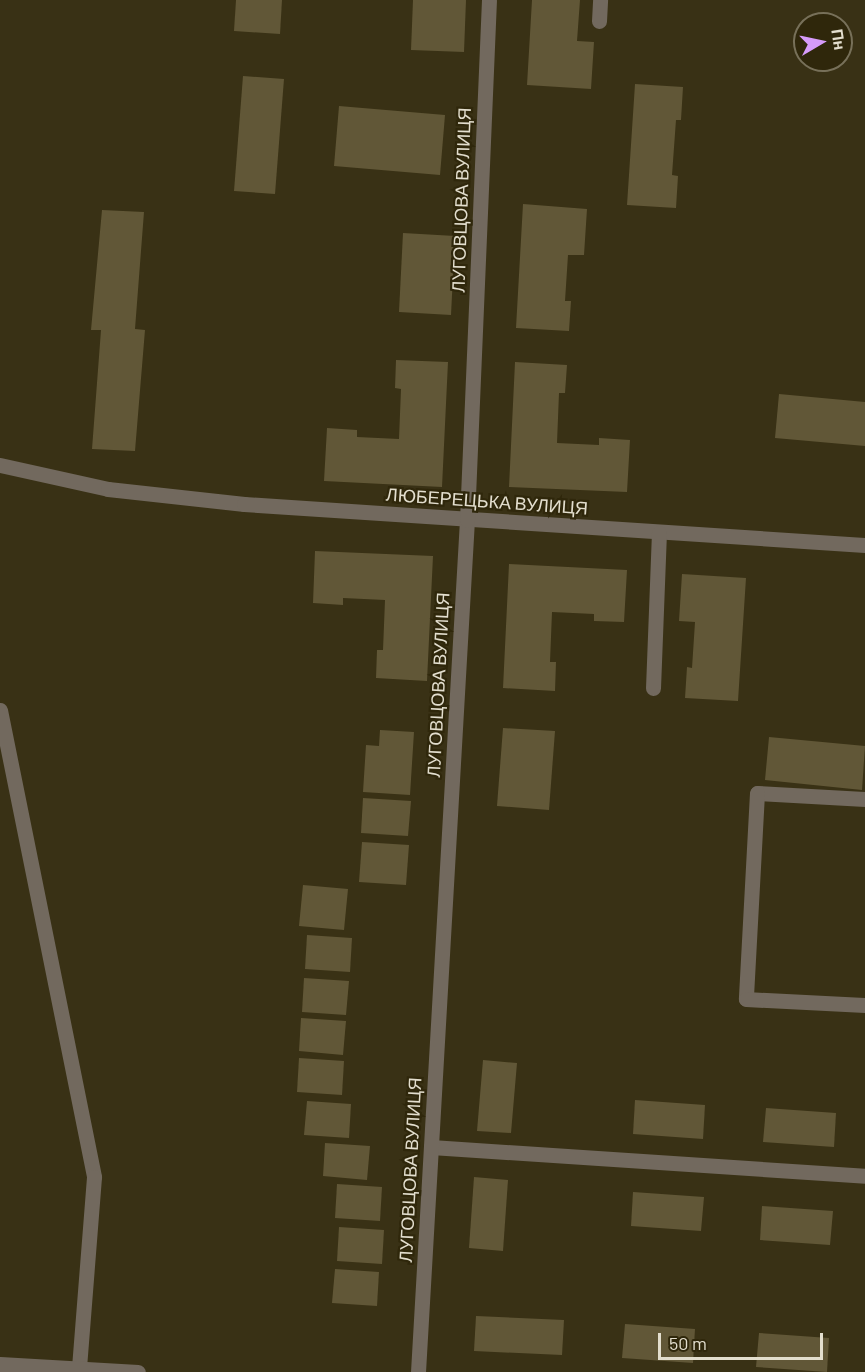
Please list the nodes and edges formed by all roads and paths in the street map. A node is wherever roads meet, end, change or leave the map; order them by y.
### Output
1 (489, 0) edge
2 (600, 0) edge
3 (599, 21) dead end
4 (0, 465) edge
5 (467, 520) junction
6 (659, 533) junction
7 (865, 545) edge
8 (653, 688) dead end
9 (0, 710) edge
10 (865, 799) edge
11 (865, 1005) edge
12 (431, 1147) junction
13 (865, 1176) edge
14 (0, 1364) edge
15 (79, 1369) junction
16 (138, 1372) edge
17 (418, 1372) edge

1 - 5 street, ЛУГОВЦОВА ВУЛИЦЯ
2 - 3 street
4 - 5 street, ЛЮБЕРЕЦЬКА ВУЛИЦЯ
5 - 6 street, ЛЮБЕРЕЦЬКА ВУЛИЦЯ
5 - 12 street, ЛУГОВЦОВА ВУЛИЦЯ
6 - 7 street, ЛЮБЕРЕЦЬКА ВУЛИЦЯ
6 - 8 street
9 - 15 street
10 - 11 street
12 - 13 street
12 - 17 street, ЛУГОВЦОВА ВУЛИЦЯ
14 - 15 street
15 - 16 street

